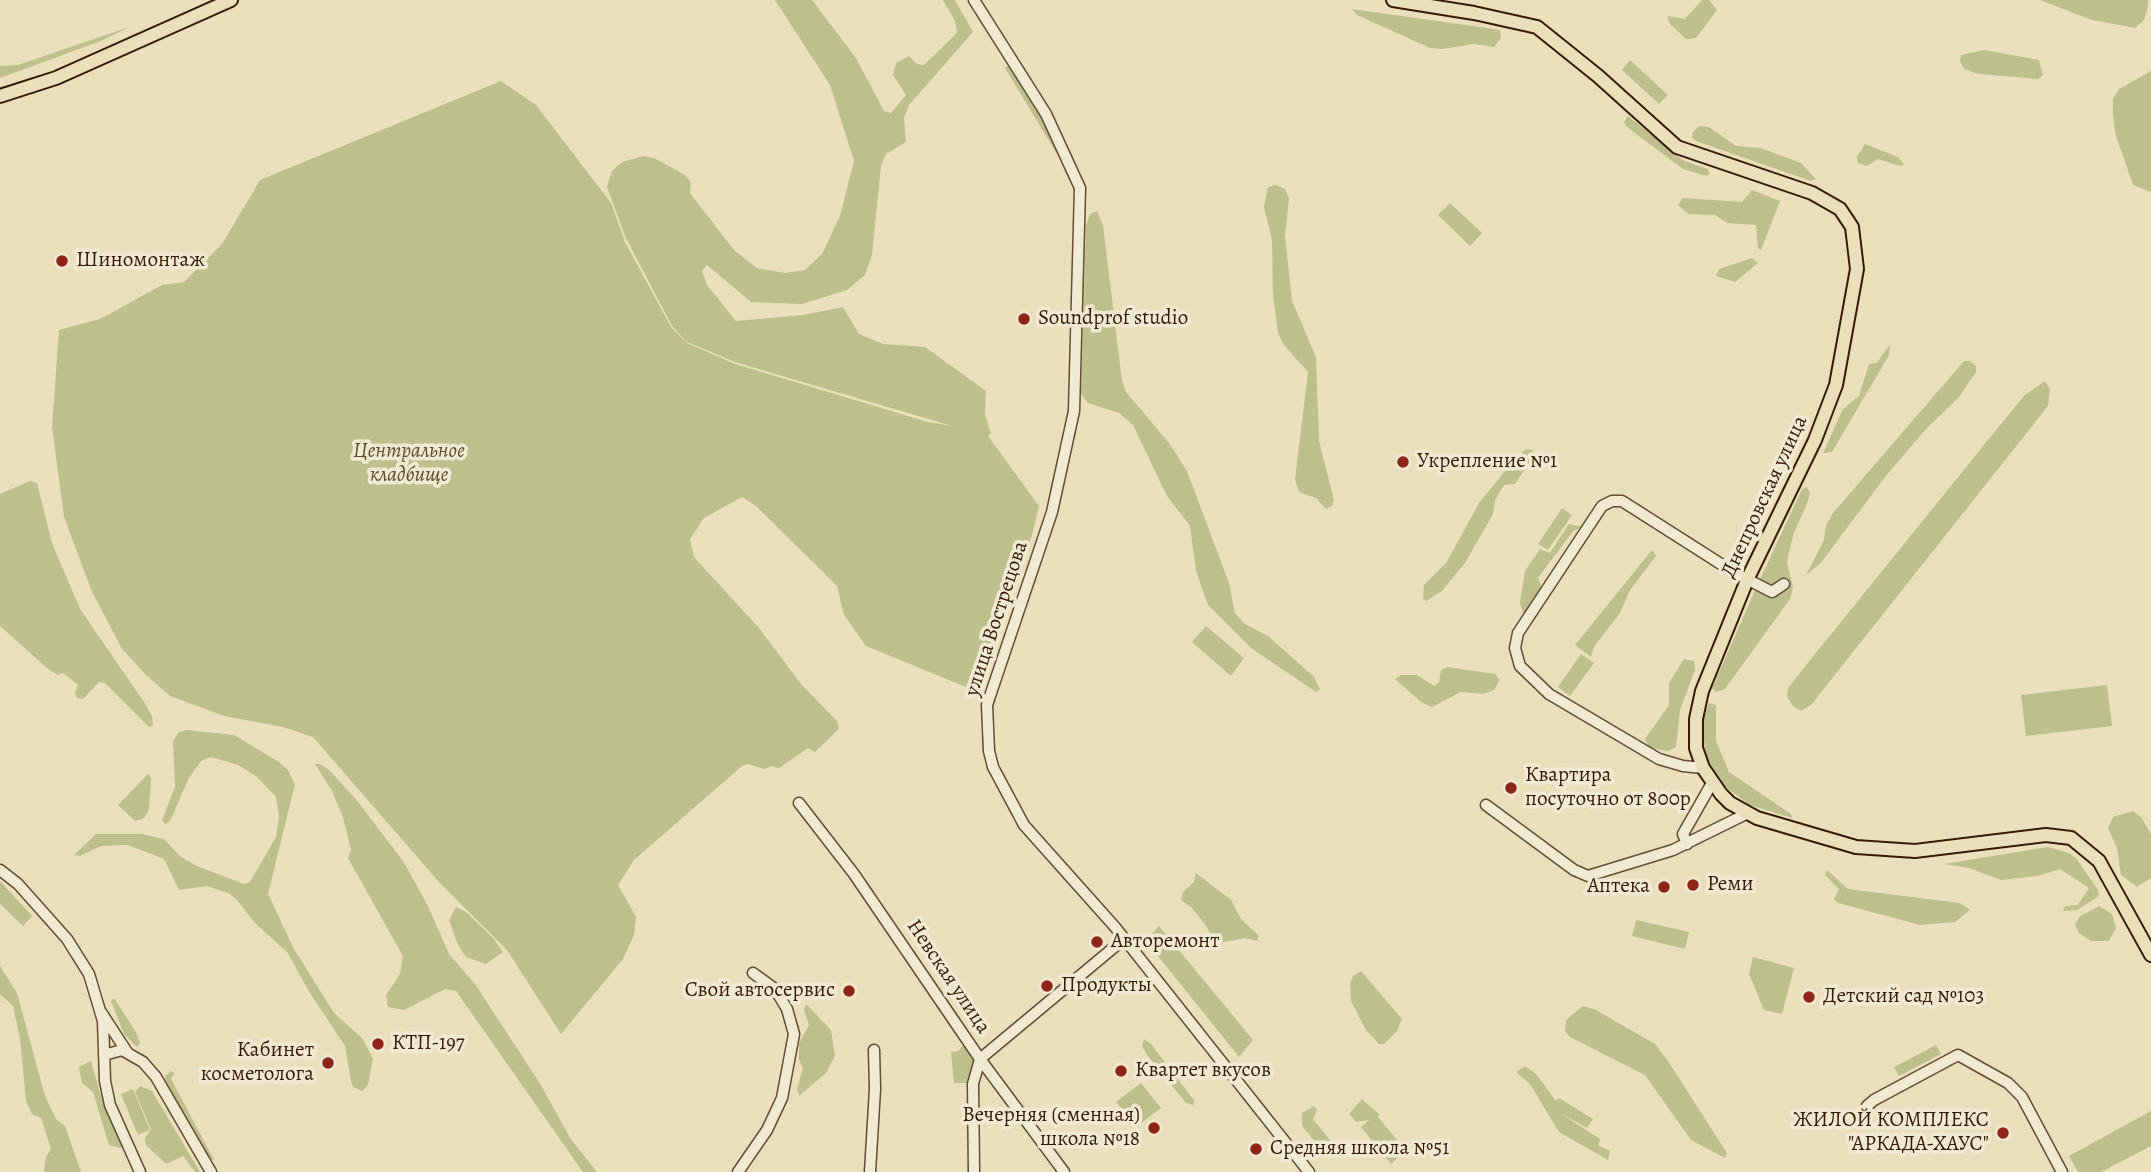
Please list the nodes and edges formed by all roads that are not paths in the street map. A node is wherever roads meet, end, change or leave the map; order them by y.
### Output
1 (231, 0) edge
2 (974, 0) edge
3 (1393, 0) edge
4 (0, 96) edge
5 (1747, 580) junction
6 (1784, 583) dead end
7 (1703, 768) junction
8 (1712, 783) junction
9 (799, 803) dead end
10 (1486, 805) dead end
11 (1746, 814) junction
12 (1687, 844) junction
13 (0, 870) edge
14 (1124, 939) junction
15 (2151, 955) edge
16 (752, 973) dead end
17 (101, 1012) junction
18 (874, 1050) dead end
19 (127, 1052) junction
20 (104, 1055) junction
21 (980, 1059) junction
22 (1867, 1106) dead end
23 (140, 1172) edge
24 (211, 1172) edge
25 (738, 1172) edge
26 (870, 1172) edge
27 (974, 1172) edge
28 (1064, 1172) edge
29 (1309, 1172) edge
30 (2062, 1172) edge

1 - 4 main road
2 - 14 street, улица Вострецова
3 - 5 main road, Днепровская улица
5 - 6 street
5 - 7 main road, Днепровская улица
5 - 7 street
7 - 8 main road, Днепровская улица
8 - 11 main road, Днепровская улица
8 - 12 street
9 - 21 street, Невская улица
10 - 12 street
11 - 12 street
11 - 15 main road, Днепровская улица
13 - 17 street
14 - 21 street
14 - 29 street, улица Вострецова
16 - 25 street
17 - 19 street
17 - 20 street
18 - 26 street
19 - 20 street
19 - 24 street
20 - 23 street
21 - 27 street
21 - 28 street, Невская улица
22 - 30 street

